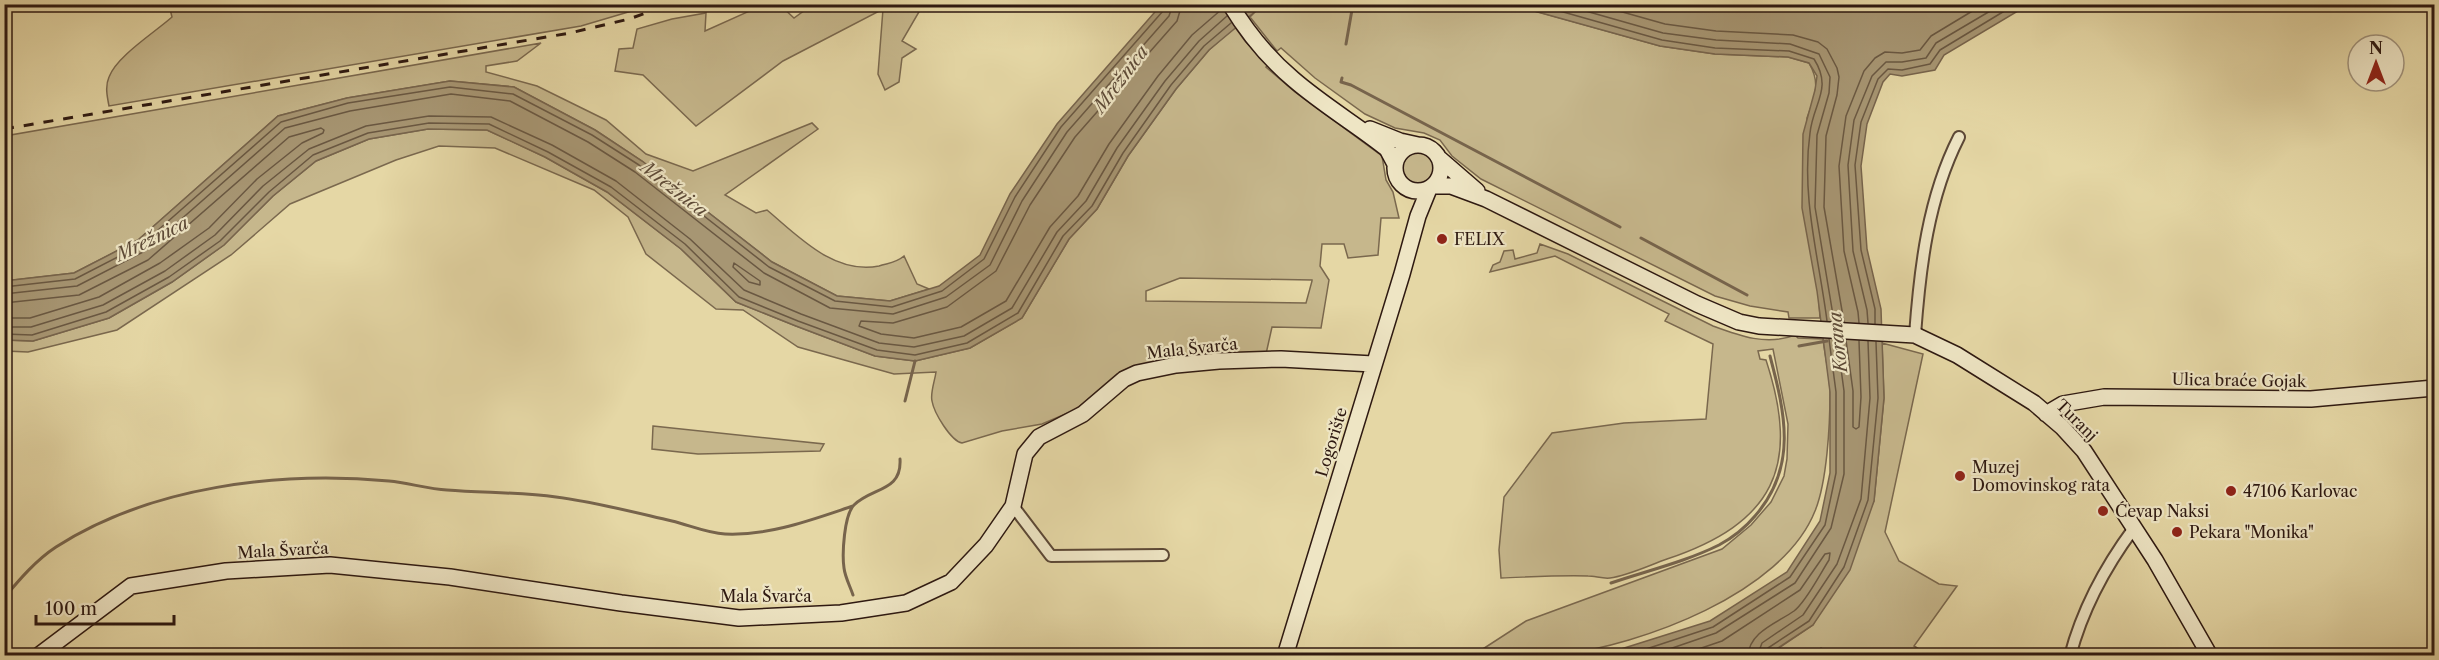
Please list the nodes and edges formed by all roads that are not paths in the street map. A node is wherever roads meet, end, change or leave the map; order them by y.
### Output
1 (1230, 4) edge
2 (1351, 121) junction
3 (1959, 137) dead end
4 (1419, 145) junction
5 (1440, 159) junction
6 (1395, 164) junction
7 (1401, 184) junction
8 (1431, 188) junction
9 (1486, 199) junction
10 (1411, 238) junction
11 (1908, 334) junction
12 (1373, 364) junction
13 (2434, 388) edge
14 (2046, 414) junction
15 (1013, 506) junction
16 (2134, 528) junction
17 (1163, 555) dead end
18 (38, 656) edge
19 (1285, 656) edge
20 (2070, 656) edge
21 (2210, 656) edge

1 - 2 main road
2 - 4 main road
2 - 6 main road
3 - 11 street
4 - 5 main road
4 - 6 main road
5 - 8 main road
5 - 9 main road
6 - 7 main road
7 - 8 main road
7 - 10 main road, Logorište
8 - 9 main road
8 - 10 main road, Logorište
9 - 11 main road
10 - 12 main road, Logorište
11 - 14 main road, Turanj
12 - 15 main road, Mala Švarča
12 - 19 main road, Logorište
13 - 14 main road, Ulica braće Gojak
14 - 16 main road, Turanj
15 - 17 street
15 - 18 main road, Mala Švarča
16 - 20 street
16 - 21 main road, Turanj

